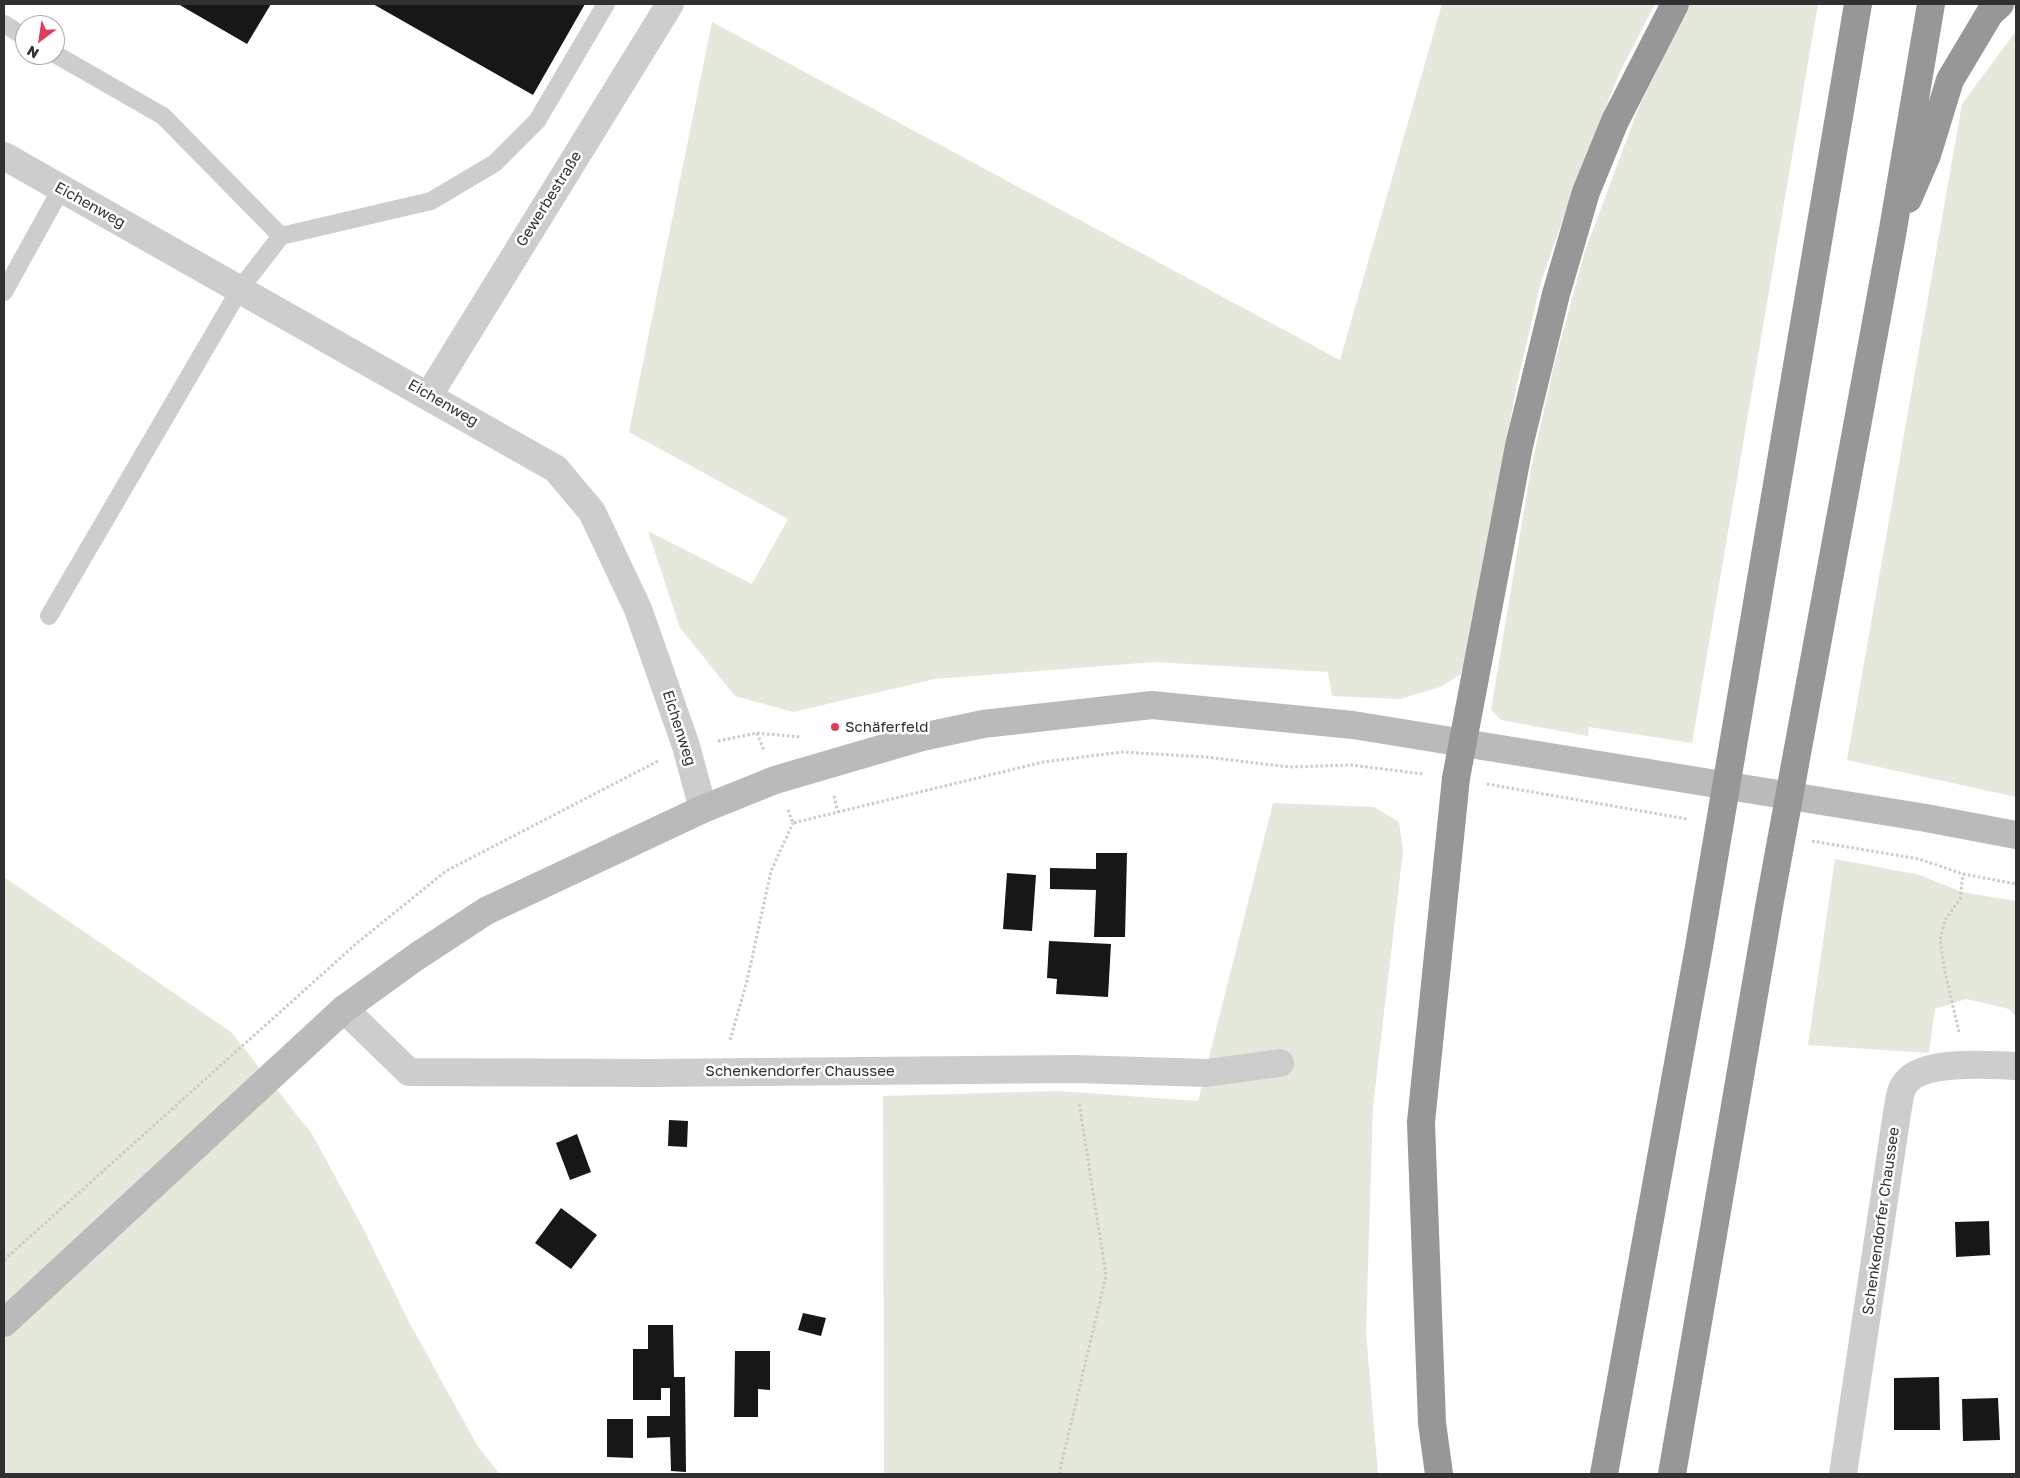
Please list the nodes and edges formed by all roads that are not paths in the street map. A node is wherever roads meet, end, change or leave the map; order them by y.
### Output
1 (606, 4) edge
2 (670, 4) edge
3 (1675, 4) edge
4 (1858, 4) edge
5 (1931, 4) edge
6 (2000, 4) edge
7 (4, 24) edge
8 (15, 31) edge
9 (65, 60) edge
10 (4, 156) edge
11 (61, 189) junction
12 (1892, 235) junction
13 (281, 236) junction
14 (240, 289) junction
15 (4, 292) edge
16 (429, 395) junction
17 (49, 616) dead end
18 (1462, 742) junction
19 (703, 809) junction
20 (2016, 835) edge
21 (344, 1009) junction
22 (1280, 1063) dead end
23 (2016, 1066) edge
24 (4, 1323) edge
25 (1439, 1474) edge
26 (1604, 1474) edge
27 (1672, 1474) edge
28 (1843, 1474) edge

1 - 13 lane
2 - 16 street, Gewerbestraße
3 - 18 highway
4 - 26 highway
5 - 12 highway
6 - 12 highway
7 - 8 lane
9 - 13 lane
10 - 11 street, Eichenweg
11 - 14 street, Eichenweg
11 - 15 lane
12 - 27 highway
13 - 14 lane
14 - 16 street, Eichenweg
14 - 17 lane
16 - 19 street, Eichenweg
18 - 19 main road
18 - 20 main road
18 - 25 highway
19 - 21 main road
21 - 22 street, Schenkendorfer Chaussee
21 - 24 main road
23 - 28 street, Schenkendorfer Chaussee

